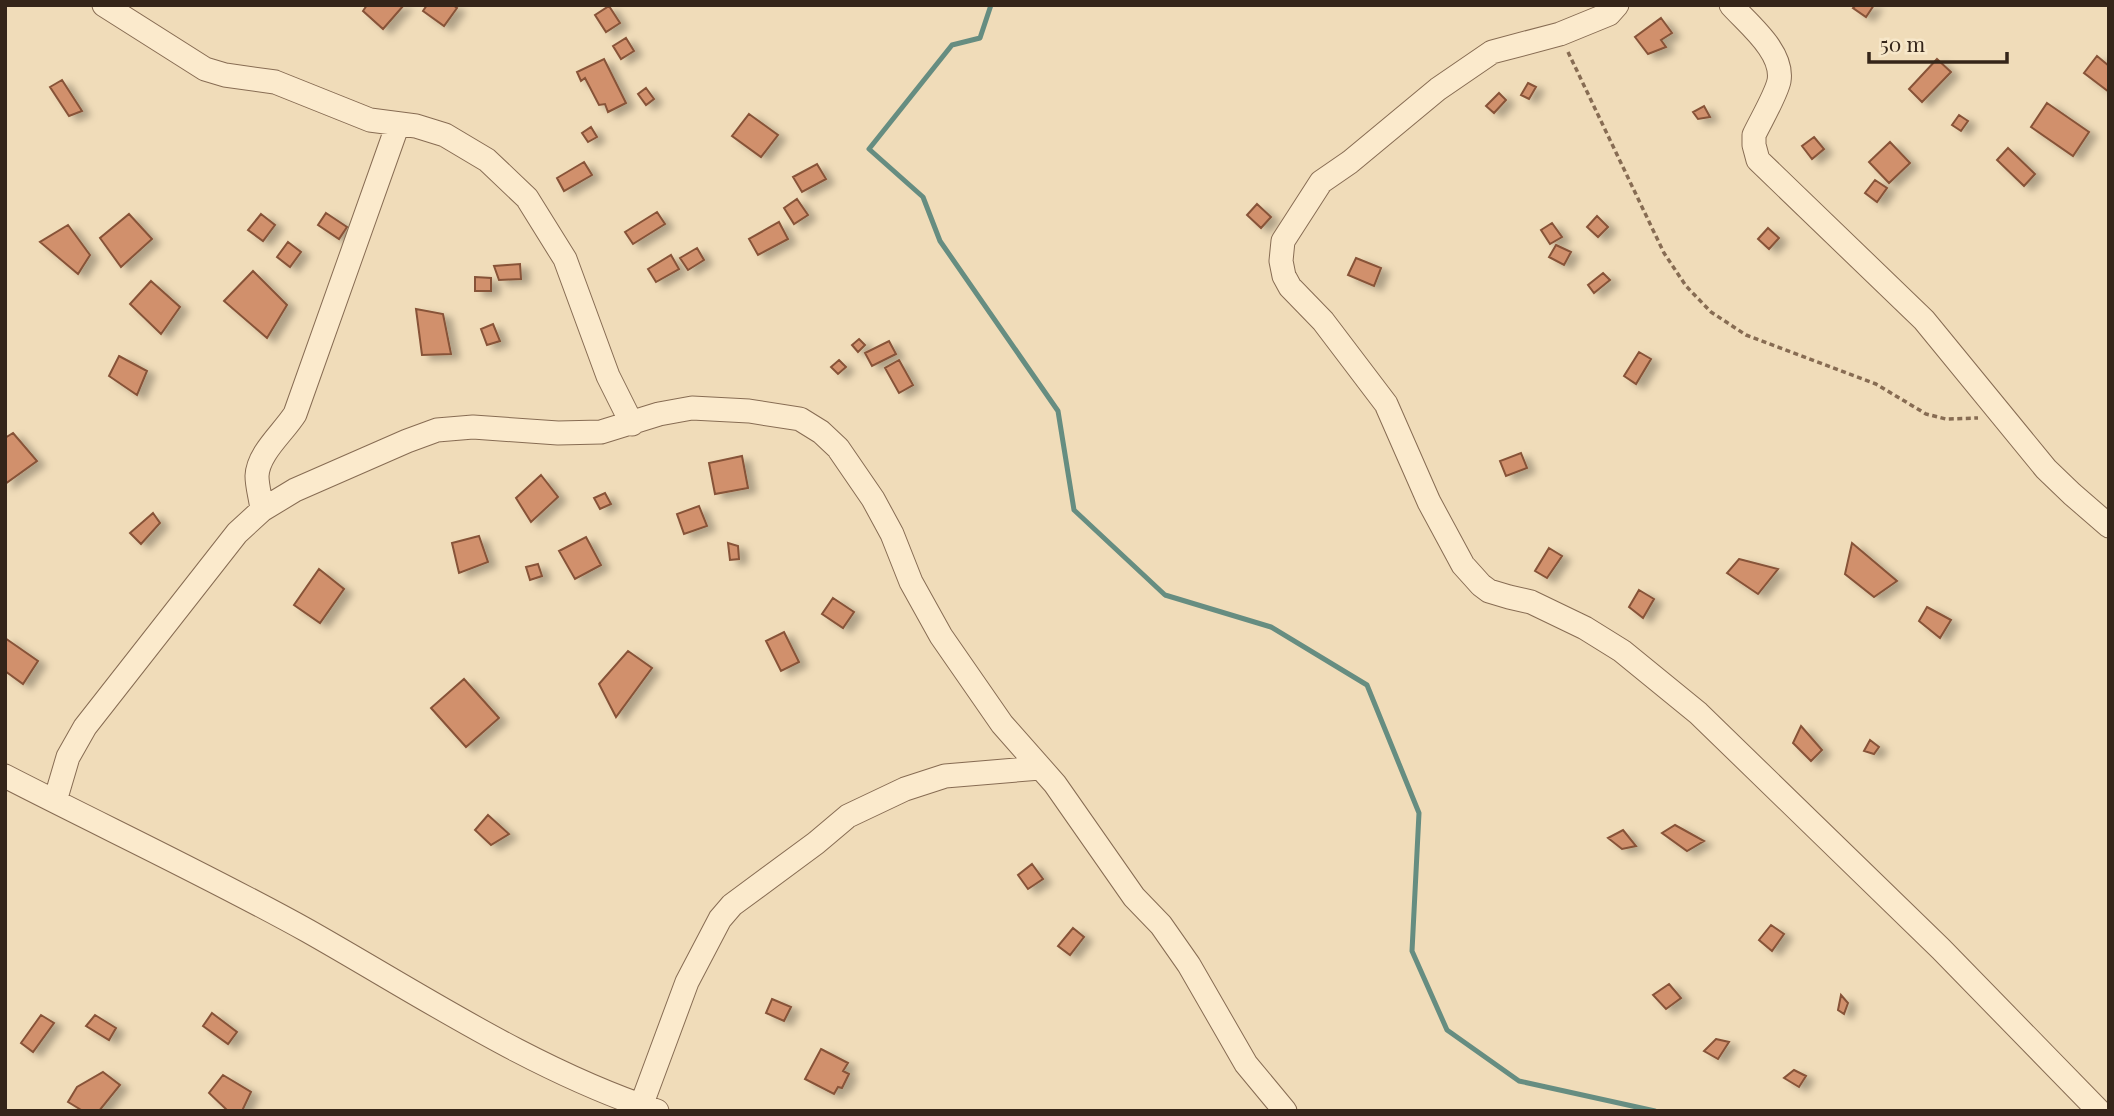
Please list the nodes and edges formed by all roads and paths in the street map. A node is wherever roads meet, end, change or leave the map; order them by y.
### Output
1 (104, 5) edge
2 (1617, 5) edge
3 (1731, 5) edge
4 (1560, 34) junction
5 (398, 124) junction
6 (2004, 415) junction
7 (632, 424) junction
8 (262, 510) junction
9 (2109, 526) edge
10 (1040, 768) junction
11 (5, 776) edge
12 (55, 801) junction
13 (649, 1108) edge
14 (1285, 1111) edge
15 (2099, 1111) edge

1 - 5 street
2 - 4 street
3 - 6 street
4 - 6 path
4 - 15 street
5 - 7 street
5 - 8 street
6 - 9 street
7 - 8 street
7 - 10 street
8 - 12 street
10 - 13 street
10 - 14 street
11 - 12 street
12 - 13 street

